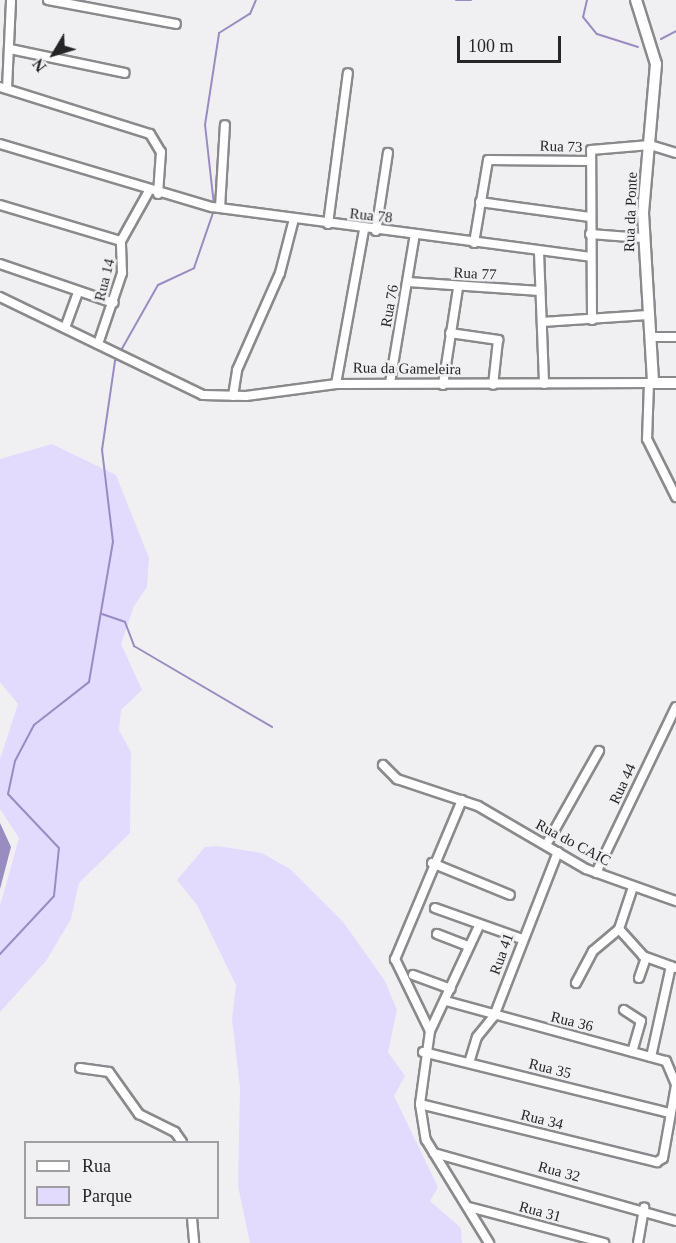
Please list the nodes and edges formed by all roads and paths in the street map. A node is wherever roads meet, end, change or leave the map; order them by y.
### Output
1 (11, 0) edge
2 (48, 0) edge
3 (636, 0) edge
4 (642, 6) edge
5 (176, 24) dead end
6 (10, 49) junction
7 (125, 73) dead end
8 (348, 73) dead end
9 (3, 88) edge
10 (225, 125) dead end
11 (0, 144) edge
12 (650, 145) junction
13 (388, 153) dead end
14 (676, 153) edge
15 (591, 161) junction
16 (149, 191) junction
17 (158, 194) junction
18 (480, 202) junction
19 (0, 205) edge
20 (220, 208) junction
21 (590, 217) junction
22 (294, 219) junction
23 (328, 224) junction
24 (364, 230) junction
25 (376, 231) junction
26 (415, 234) junction
27 (590, 234) junction
28 (643, 238) junction
29 (122, 241) junction
30 (474, 243) junction
31 (539, 252) junction
32 (591, 257) junction
33 (0, 264) edge
34 (408, 282) junction
35 (458, 288) junction
36 (540, 291) junction
37 (78, 292) junction
38 (0, 297) edge
39 (114, 303) junction
40 (648, 315) junction
41 (592, 320) junction
42 (542, 322) junction
43 (65, 328) junction
44 (450, 333) junction
45 (650, 337) junction
46 (676, 337) edge
47 (98, 344) junction
48 (390, 383) junction
49 (651, 383) junction
50 (676, 383) edge
51 (336, 384) junction
52 (544, 384) junction
53 (443, 385) junction
54 (493, 385) junction
55 (233, 396) junction
56 (676, 497) edge
57 (676, 707) edge
58 (599, 751) dead end
59 (383, 765) dead end
60 (462, 800) junction
61 (546, 844) junction
62 (558, 852) junction
63 (432, 863) junction
64 (596, 873) junction
65 (633, 887) junction
66 (510, 895) dead end
67 (676, 902) edge
68 (435, 908) dead end
69 (479, 926) junction
70 (619, 929) junction
71 (437, 934) dead end
72 (522, 939) junction
73 (469, 946) junction
74 (646, 958) junction
75 (674, 967) edge
76 (413, 975) dead end
77 (639, 978) dead end
78 (576, 983) dead end
79 (451, 989) junction
80 (446, 1001) junction
81 (624, 1010) dead end
82 (494, 1016) junction
83 (430, 1031) junction
84 (632, 1052) junction
85 (423, 1053) junction
86 (651, 1057) junction
87 (469, 1063) junction
88 (80, 1068) dead end
89 (676, 1085) edge
90 (420, 1104) junction
91 (669, 1113) junction
92 (672, 1136) edge
93 (181, 1141) edge
94 (434, 1153) junction
95 (469, 1208) junction
96 (644, 1209) junction
97 (192, 1219) edge
98 (676, 1221) edge
99 (194, 1243) edge
100 (489, 1243) edge
101 (604, 1243) edge
102 (638, 1243) edge

1 - 6 street
2 - 5 street
3 - 4 street, Rua da Ponte
4 - 12 street, Rua da Ponte
6 - 7 street
6 - 9 street
8 - 23 street
9 - 17 street
10 - 20 street
11 - 16 street, Rua 78
12 - 14 street
12 - 15 street
12 - 28 street, Rua da Ponte
13 - 25 street
15 - 18 street, Rua 73
15 - 21 street, Rua 73
16 - 17 street, Rua 78
16 - 29 street, Rua 14
17 - 20 street, Rua 78
18 - 21 street
18 - 30 street
19 - 29 street
20 - 22 street, Rua 78
21 - 27 street, Rua 73
22 - 23 street, Rua 78
22 - 55 street
23 - 24 street, Rua 78
24 - 25 street, Rua 78
24 - 51 street
25 - 26 street, Rua 78
26 - 30 street, Rua 78
26 - 34 street, Rua 76
27 - 28 street
27 - 32 street, Rua 73
28 - 40 street, Rua da Ponte
29 - 39 street, Rua 14
30 - 31 street, Rua 78
31 - 32 street, Rua 78
31 - 36 street
32 - 41 street, Rua 73
33 - 37 street
34 - 35 street, Rua 77
34 - 48 street, Rua 76
35 - 36 street, Rua 77
35 - 44 street
36 - 42 street
37 - 39 street
37 - 43 street
38 - 43 street, Rua da Gameleira
39 - 47 street, Rua 14
40 - 41 street
40 - 45 street, Rua da Ponte
41 - 42 street
42 - 52 street
43 - 47 street, Rua da Gameleira
44 - 53 street
44 - 54 street
45 - 46 street
45 - 49 street, Rua da Ponte
47 - 55 street, Rua da Gameleira
48 - 51 street, Rua da Gameleira
48 - 53 street, Rua da Gameleira
49 - 50 street, Rua da Gameleira
49 - 52 street, Rua da Gameleira
49 - 56 street
51 - 55 street, Rua da Gameleira
52 - 54 street, Rua da Gameleira
53 - 54 street, Rua da Gameleira
57 - 64 street, Rua 44
58 - 61 street
59 - 60 street
60 - 61 street, Rua do CAIC
60 - 63 street
61 - 62 street, Rua do CAIC
62 - 64 street, Rua do CAIC
62 - 72 street, Rua 41
63 - 66 street
63 - 83 street
64 - 65 street, Rua do CAIC
65 - 67 street, Rua do CAIC
65 - 70 street
68 - 69 street
69 - 72 street
69 - 73 street
70 - 74 street
70 - 78 street
71 - 73 street
72 - 82 street, Rua 41
73 - 79 street
74 - 75 street
74 - 77 street
75 - 86 street
76 - 79 street
79 - 80 street
80 - 82 street, Rua 36
80 - 83 street
81 - 84 street
82 - 84 street, Rua 36
82 - 87 street, Rua 41
83 - 85 street
84 - 86 street, Rua 36
85 - 87 street, Rua 35
85 - 90 street
86 - 89 street, Rua 36
87 - 91 street, Rua 35
88 - 93 street
89 - 91 street
90 - 92 street, Rua 34
90 - 94 street
91 - 92 street
94 - 95 street
94 - 96 street, Rua 32
95 - 100 street
95 - 101 street, Rua 31
96 - 98 street, Rua 32
96 - 102 street
97 - 99 street

